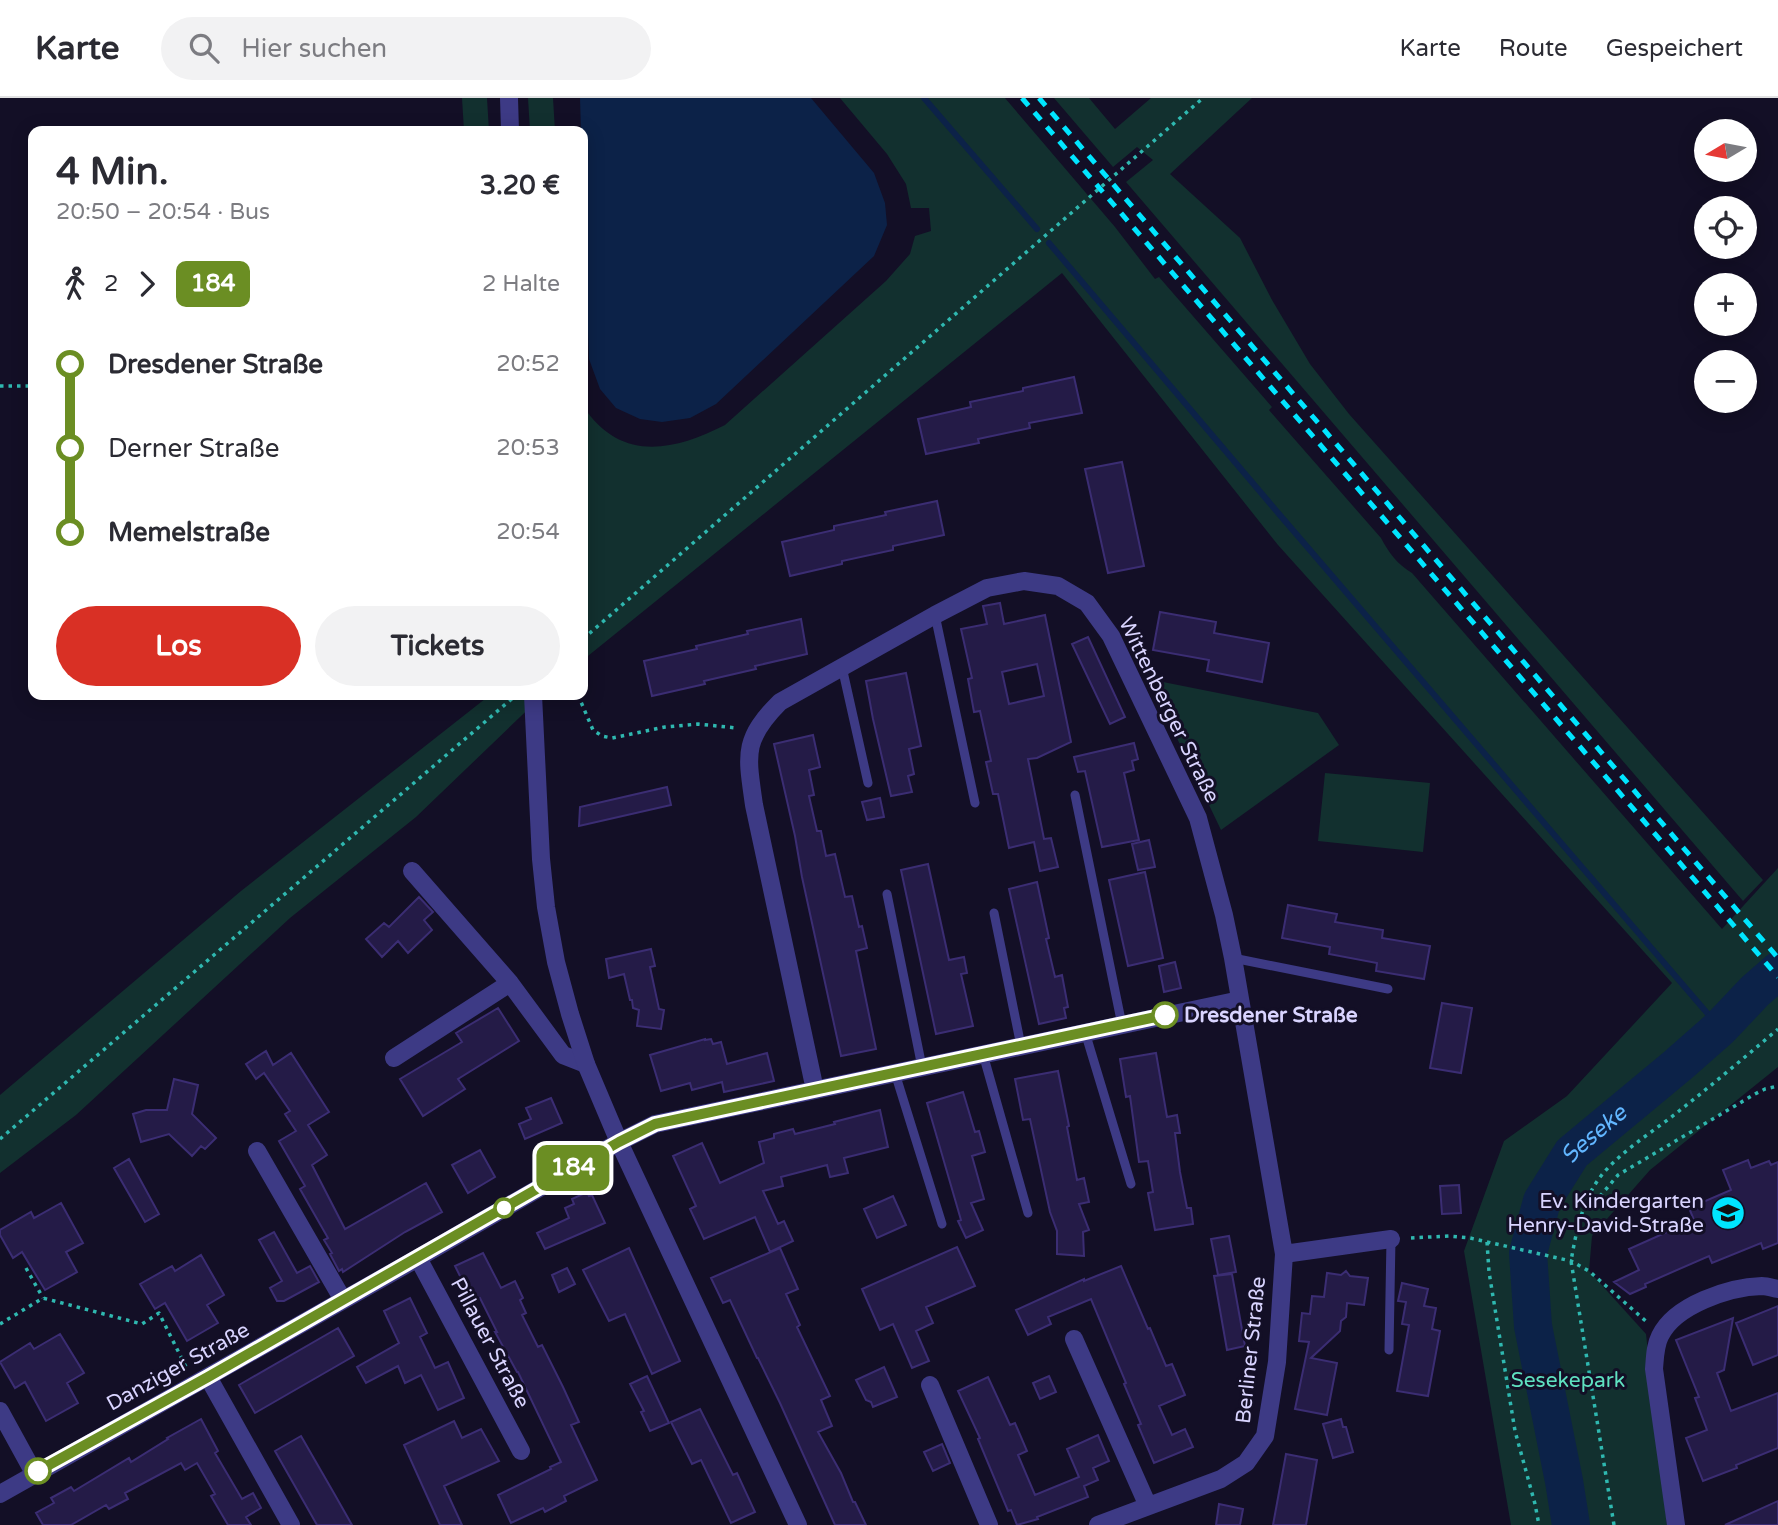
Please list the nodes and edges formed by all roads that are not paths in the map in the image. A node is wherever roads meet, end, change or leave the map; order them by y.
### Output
1 (509, 98) edge
2 (510, 126) edge
3 (935, 614) junction
4 (842, 667) junction
5 (533, 700) edge
6 (868, 783) dead end
7 (1075, 795) dead end
8 (975, 803) dead end
9 (412, 871) dead end
10 (887, 894) dead end
11 (994, 913) dead end
12 (1233, 958) junction
13 (510, 983) junction
14 (1388, 989) dead end
15 (1240, 1000) junction
16 (1122, 1025) junction
17 (1085, 1032) junction
18 (1021, 1046) junction
19 (983, 1054) junction
20 (394, 1058) dead end
21 (586, 1064) junction
22 (922, 1067) junction
23 (895, 1073) junction
24 (815, 1090) junction
25 (619, 1142) junction
26 (257, 1152) dead end
27 (1131, 1184) dead end
28 (1028, 1213) dead end
29 (942, 1224) dead end
30 (1391, 1239) joint
31 (1284, 1254) junction
32 (418, 1258) junction
33 (1778, 1289) edge
34 (343, 1300) junction
35 (1074, 1339) dead end
36 (1390, 1350) dead end
37 (202, 1380) junction
38 (930, 1384) dead end
39 (0, 1411) edge
40 (521, 1451) dead end
41 (34, 1473) junction
42 (0, 1493) edge
43 (1148, 1506) junction
44 (291, 1525) edge
45 (798, 1525) edge
46 (989, 1525) edge
47 (1098, 1525) edge
48 (1676, 1525) edge

1 - 2 street
3 - 4 street, Wittenberger Straße
3 - 8 lane
3 - 12 street, Wittenberger Straße
4 - 6 lane
4 - 24 street, Wittenberger Straße
5 - 21 street
7 - 16 lane
9 - 13 street
10 - 22 lane
11 - 18 lane
12 - 14 lane
12 - 15 street, Wittenberger Straße
13 - 20 street
13 - 21 street
15 - 16 street
15 - 31 street, Berliner Straße
16 - 17 street
17 - 18 street
17 - 27 lane
18 - 19 street
19 - 22 street
19 - 28 lane
21 - 25 street
22 - 23 street
23 - 24 street
23 - 29 lane
24 - 25 street
25 - 32 street, Danziger Straße
25 - 45 street
26 - 34 street
30 - 31 street, Berliner Straße
30 - 36 lane
31 - 43 street, Berliner Straße
32 - 34 street, Danziger Straße
32 - 40 street, Pillauer Straße
33 - 48 street
34 - 37 street, Danziger Straße
35 - 43 street
37 - 41 street, Danziger Straße
37 - 44 street
38 - 46 street
39 - 41 street
41 - 42 street, Danziger Straße
43 - 47 street, Berliner Straße

